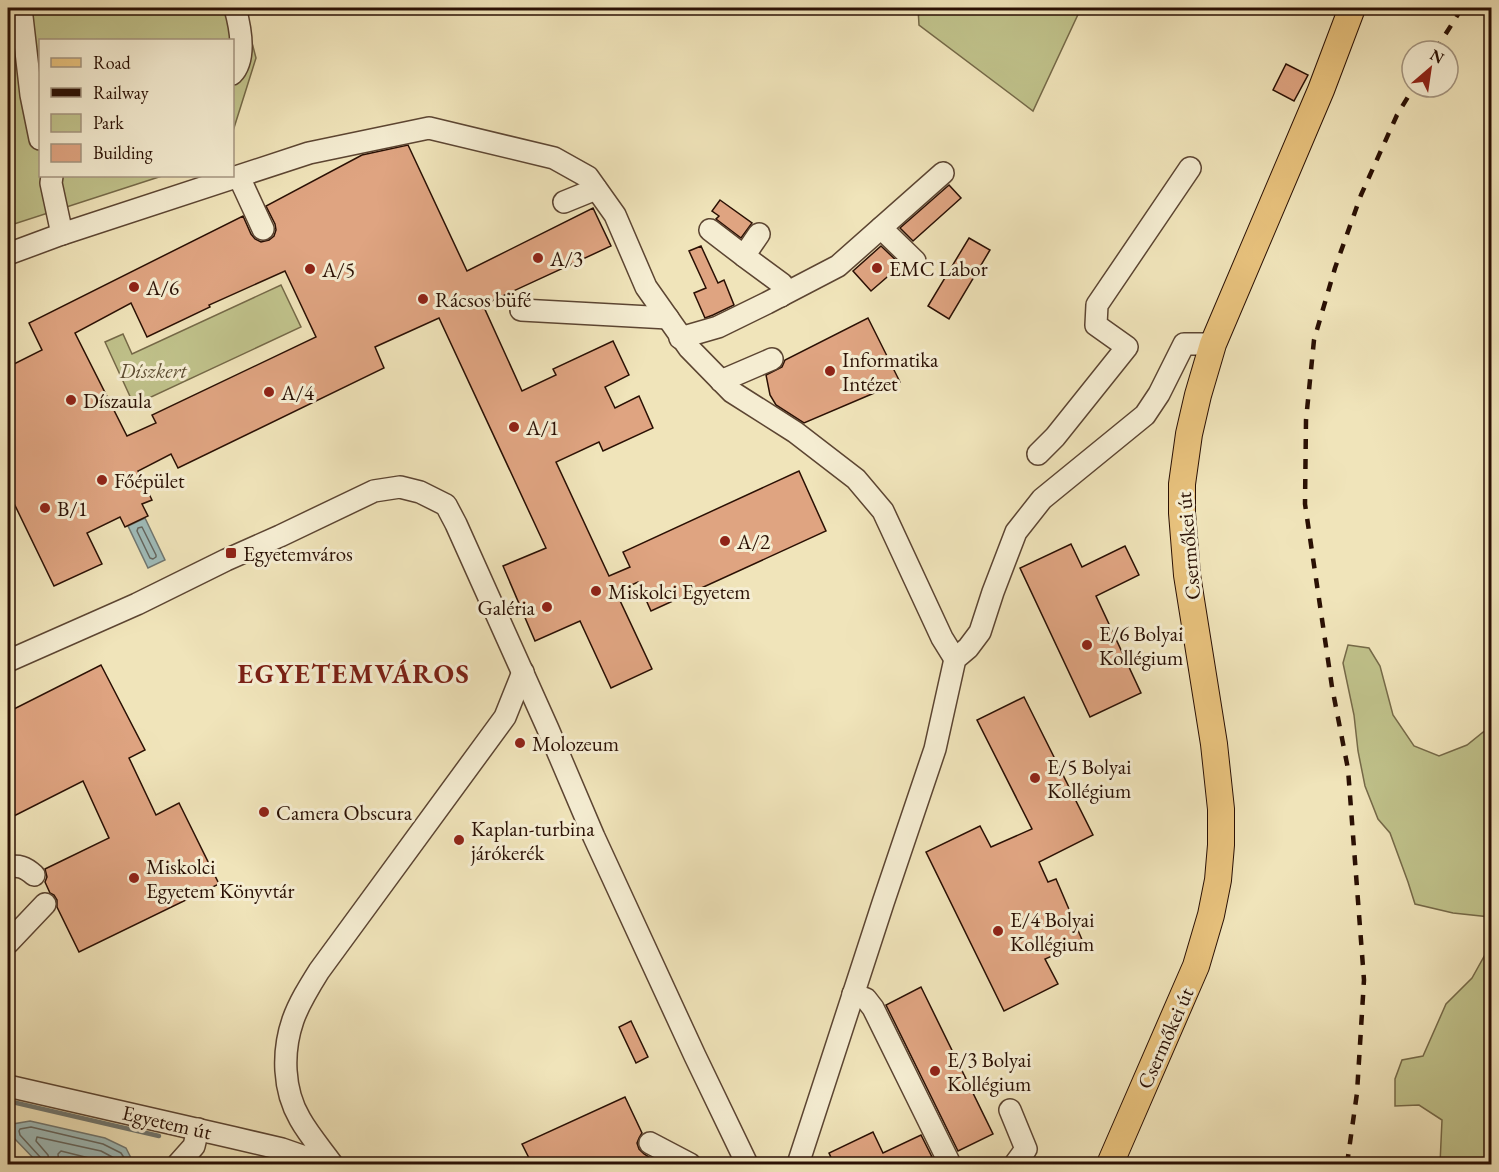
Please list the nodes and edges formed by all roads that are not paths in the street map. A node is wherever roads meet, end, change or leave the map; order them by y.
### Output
1 (21, 8) edge
2 (235, 8) edge
3 (1352, 8) edge
4 (234, 72) edge
5 (39, 134) edge
6 (1190, 168) dead end
7 (943, 173) dead end
8 (239, 177) junction
9 (51, 178) edge
10 (596, 189) junction
11 (564, 202) dead end
12 (263, 229) dead end
13 (878, 230) junction
14 (710, 231) dead end
15 (62, 234) junction
16 (759, 234) dead end
17 (8, 254) edge
18 (744, 256) junction
19 (915, 261) dead end
20 (781, 296) junction
21 (520, 310) dead end
22 (668, 318) junction
23 (680, 338) junction
24 (1213, 344) junction
25 (772, 358) dead end
26 (721, 381) junction
27 (1038, 454) dead end
28 (955, 659) junction
29 (8, 661) edge
30 (523, 672) junction
31 (8, 867) edge
32 (34, 875) dead end
33 (45, 904) dead end
34 (8, 943) edge
35 (853, 994) junction
36 (8, 1086) edge
37 (1010, 1110) dead end
38 (299, 1119) junction
39 (198, 1129) junction
40 (282, 1149) junction
41 (178, 1164) edge
42 (325, 1164) edge
43 (332, 1164) edge
44 (661, 1164) edge
45 (690, 1164) edge
46 (747, 1164) edge
47 (798, 1164) edge
48 (950, 1164) edge
49 (1015, 1164) edge
50 (1110, 1164) edge

1 - 5 street
2 - 4 street
3 - 24 main road, Csermőkei út
6 - 27 street
7 - 13 street
8 - 10 street
8 - 12 street
8 - 15 street
9 - 15 street
10 - 11 street
10 - 22 street
13 - 19 street
13 - 20 street
14 - 18 street
15 - 17 street
16 - 18 street
18 - 20 street
20 - 23 street
21 - 22 street
22 - 23 street
23 - 26 street
24 - 28 street
24 - 50 main road, Csermőkei út
25 - 26 street
26 - 28 street
28 - 35 street
29 - 30 street
30 - 38 street
30 - 46 street
31 - 32 street
33 - 34 street
35 - 47 street
35 - 48 street
36 - 39 street, Egyetem út
37 - 49 street
38 - 40 street
38 - 43 street
39 - 40 street, Egyetem út
39 - 41 street
40 - 42 street, Egyetem út
44 - 45 street

